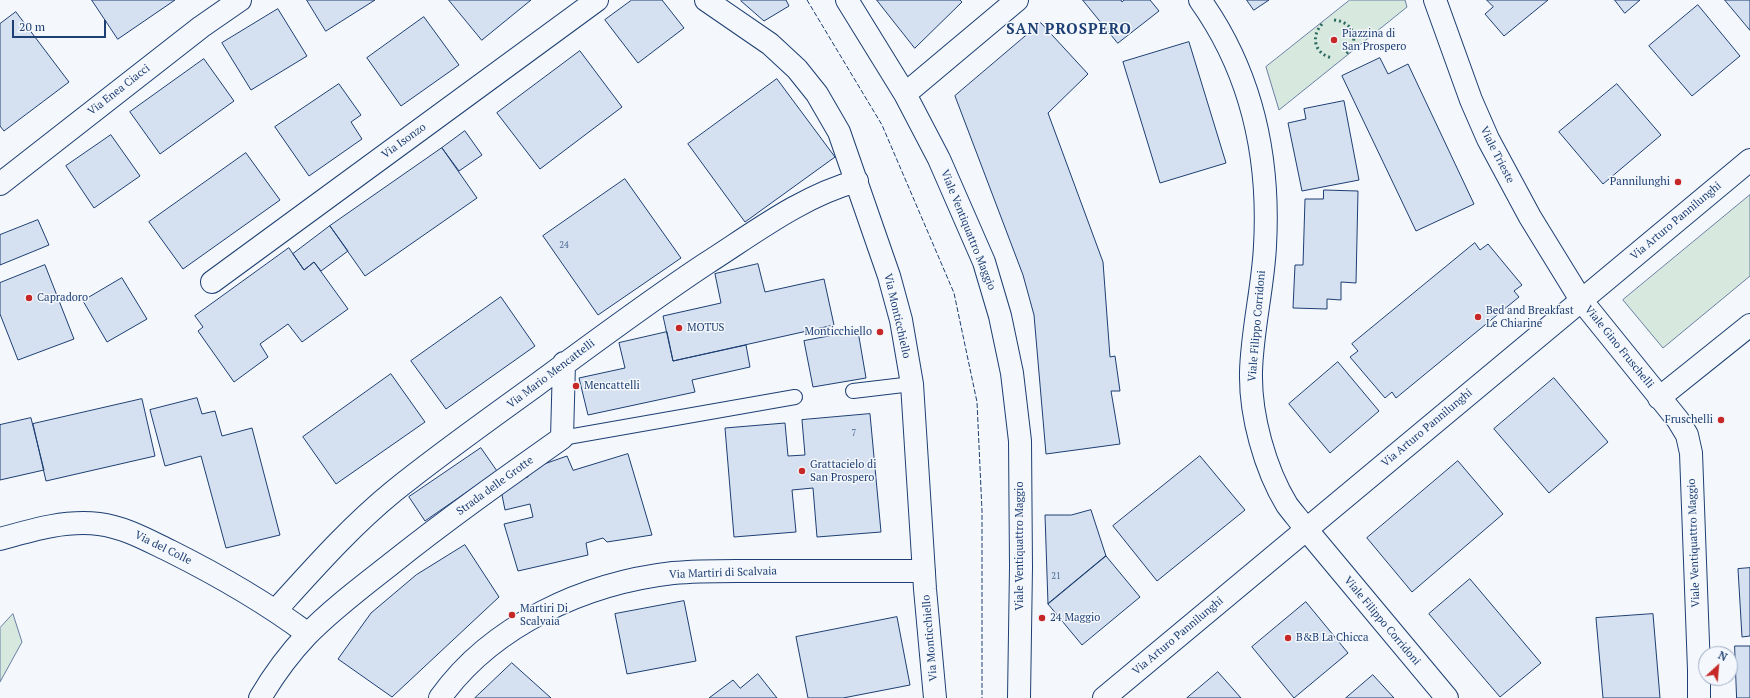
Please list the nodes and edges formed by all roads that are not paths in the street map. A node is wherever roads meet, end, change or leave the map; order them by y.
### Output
1 (240, 0) edge
2 (597, 0) edge
3 (706, 0) edge
4 (847, 0) edge
5 (1017, 0) edge
6 (1200, 0) edge
7 (1436, 0) edge
8 (905, 94) junction
9 (1750, 160) edge
10 (857, 181) junction
11 (0, 184) edge
12 (212, 282) dead end
13 (1581, 300) junction
14 (1750, 325) edge
15 (564, 363) junction
16 (912, 384) junction
17 (853, 391) dead end
18 (795, 397) dead end
19 (1659, 398) junction
20 (562, 438) junction
21 (1306, 529) junction
22 (0, 539) edge
23 (924, 571) junction
24 (276, 610) junction
25 (308, 634) junction
26 (260, 698) edge
27 (440, 698) edge
28 (935, 698) edge
29 (1019, 698) edge
30 (1104, 698) edge
31 (1447, 698) edge
32 (1699, 698) edge

1 - 11 street, Via Enea Ciacci
2 - 12 street, Via Isonzo
3 - 10 street, Via Monticchiello
4 - 8 street, Viale Ventiquattro Maggio
5 - 8 street
6 - 21 street, Viale Filippo Corridoni
7 - 13 street, Viale Trieste
8 - 29 street, Viale Ventiquattro Maggio
9 - 13 street, Via Arturo Pannilunghi
10 - 15 street, Via Mario Mencattelli
10 - 16 street, Via Monticchiello
13 - 19 street, Viale Gino Fruschelli
13 - 21 street, Via Arturo Pannilunghi
14 - 19 street, Viale Gino Fruschelli
15 - 20 street
15 - 24 street, Via Mario Mencattelli
16 - 17 lane
16 - 23 street, Via Monticchiello
18 - 20 lane, Strada delle Grotte
19 - 32 street, Viale Ventiquattro Maggio
20 - 25 street, Strada delle Grotte
21 - 30 street, Via Arturo Pannilunghi
21 - 31 street, Viale Filippo Corridoni
22 - 24 street, Via del Colle
23 - 27 street, Via Martiri di Scalvaia
23 - 28 street, Via Monticchiello
24 - 25 street, Via del Colle
25 - 26 street, Strada delle Grotte

